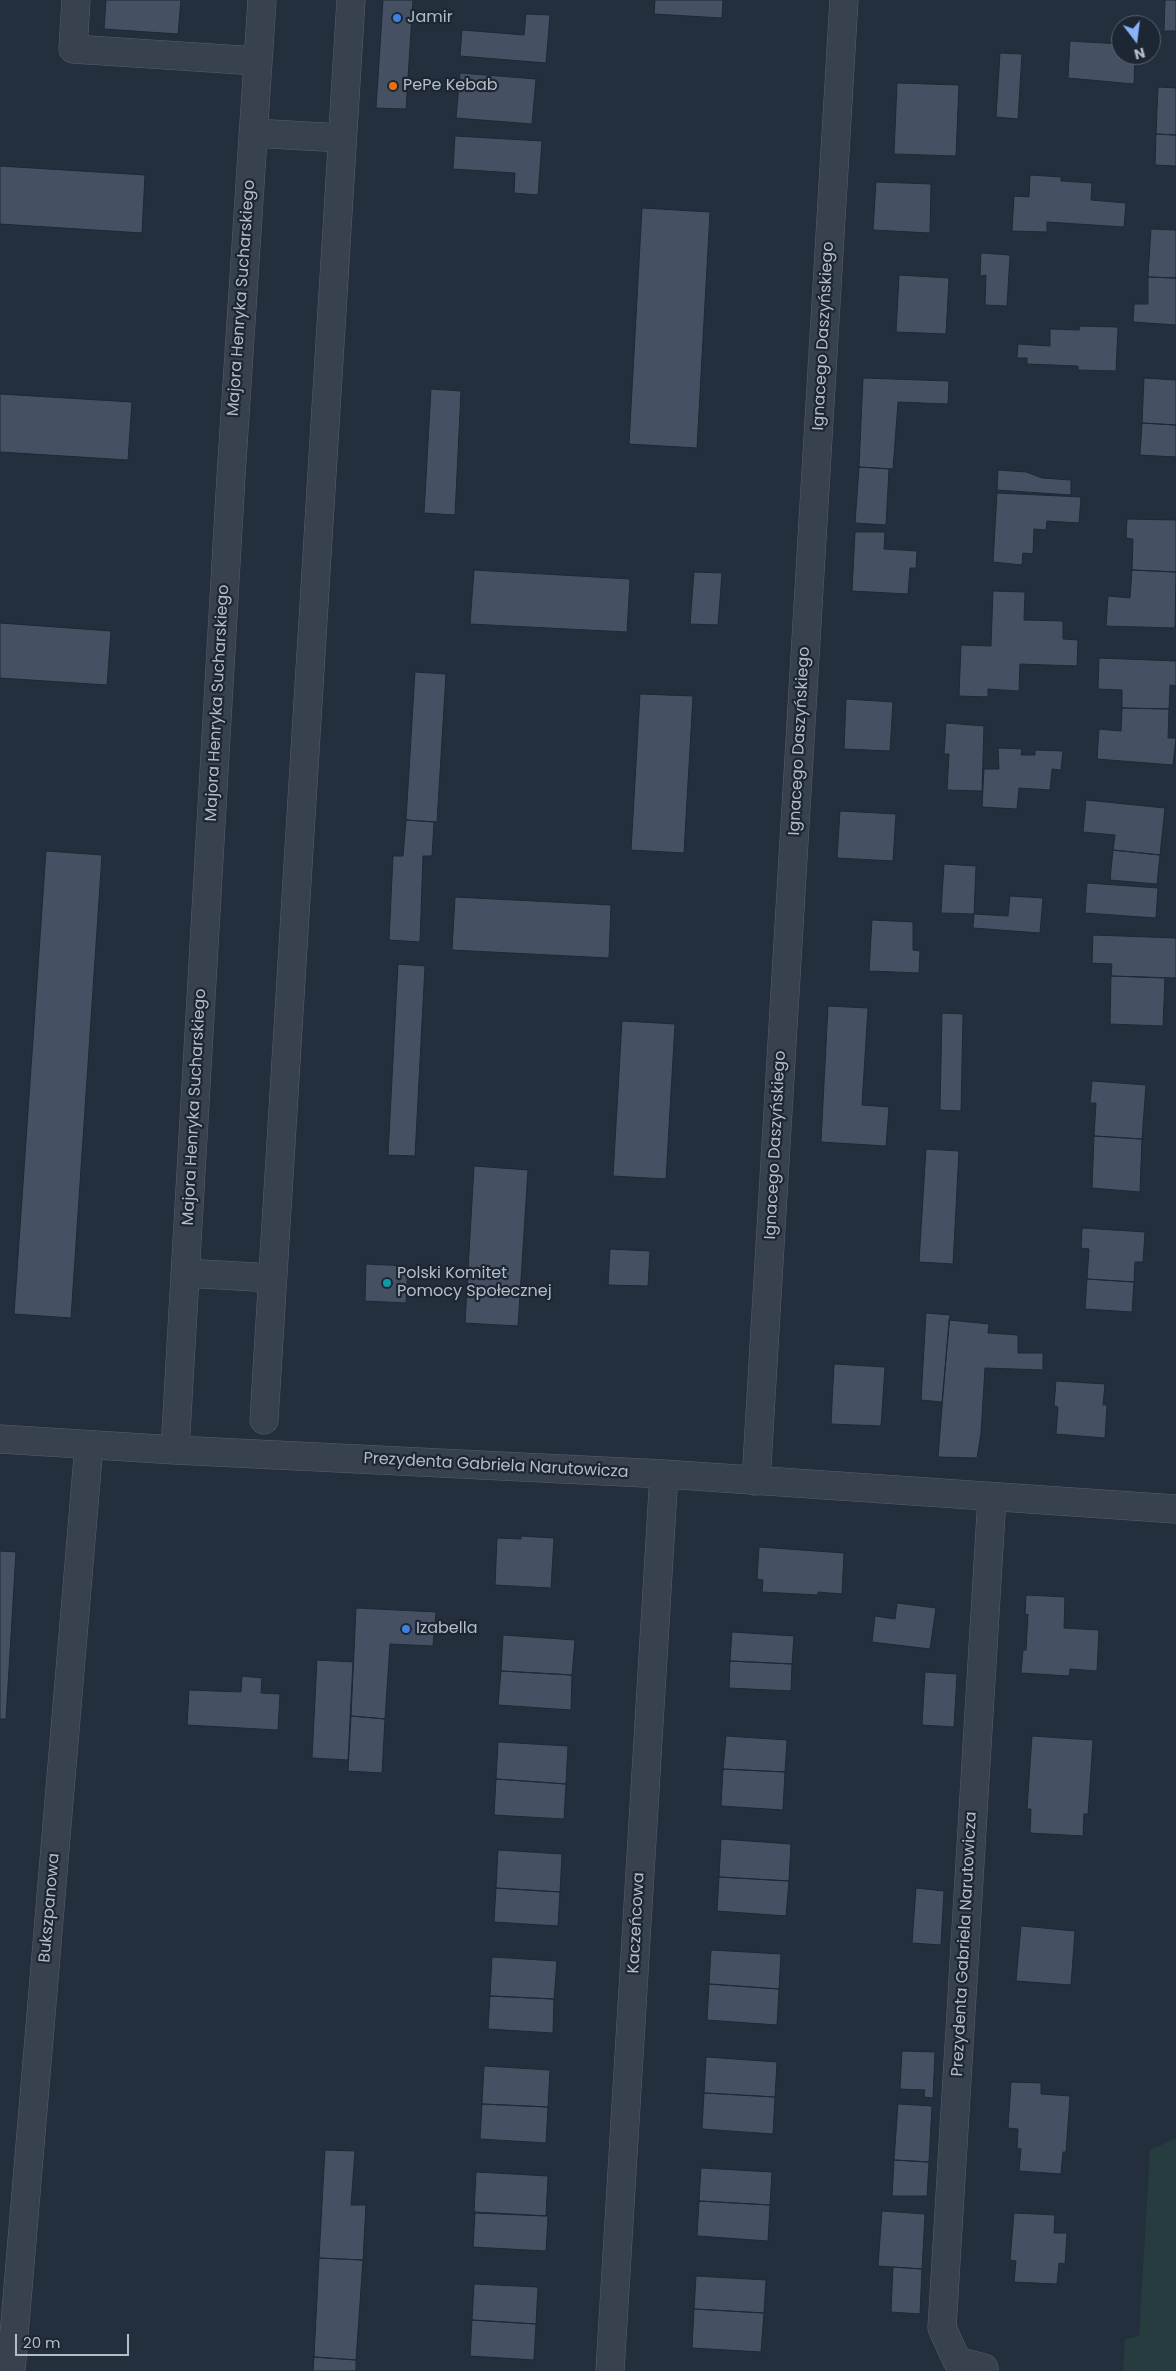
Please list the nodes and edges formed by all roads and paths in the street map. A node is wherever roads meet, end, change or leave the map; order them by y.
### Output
1 (76, 0) edge
2 (262, 0) edge
3 (351, 0) edge
4 (844, 0) edge
5 (257, 61) junction
6 (253, 133) junction
7 (342, 138) junction
8 (185, 1273) junction
9 (272, 1278) junction
10 (264, 1420) dead end
11 (0, 1439) edge
12 (89, 1445) junction
13 (175, 1450) junction
14 (664, 1474) junction
15 (756, 1481) junction
16 (992, 1497) junction
17 (1176, 1510) edge
18 (7, 2340) edge
19 (984, 2368) dead end
20 (11, 2371) edge
21 (610, 2371) edge

1 - 5 street
2 - 5 street, Majora Henryka Sucharskiego
3 - 7 street
4 - 15 street, Ignacego Daszyńskiego
5 - 6 street, Majora Henryka Sucharskiego
6 - 7 street
6 - 8 street, Majora Henryka Sucharskiego
7 - 9 street
8 - 9 street
8 - 13 street, Majora Henryka Sucharskiego
9 - 10 street
11 - 12 street, Prezydenta Gabriela Narutowicza
12 - 13 street, Prezydenta Gabriela Narutowicza
12 - 18 street, Bukszpanowa
13 - 14 street, Prezydenta Gabriela Narutowicza
14 - 15 street, Prezydenta Gabriela Narutowicza
14 - 21 street, Kaczeńcowa
15 - 16 street, Prezydenta Gabriela Narutowicza
16 - 17 street, Prezydenta Gabriela Narutowicza
16 - 19 street, Prezydenta Gabriela Narutowicza
18 - 20 street, Bukszpanowa

